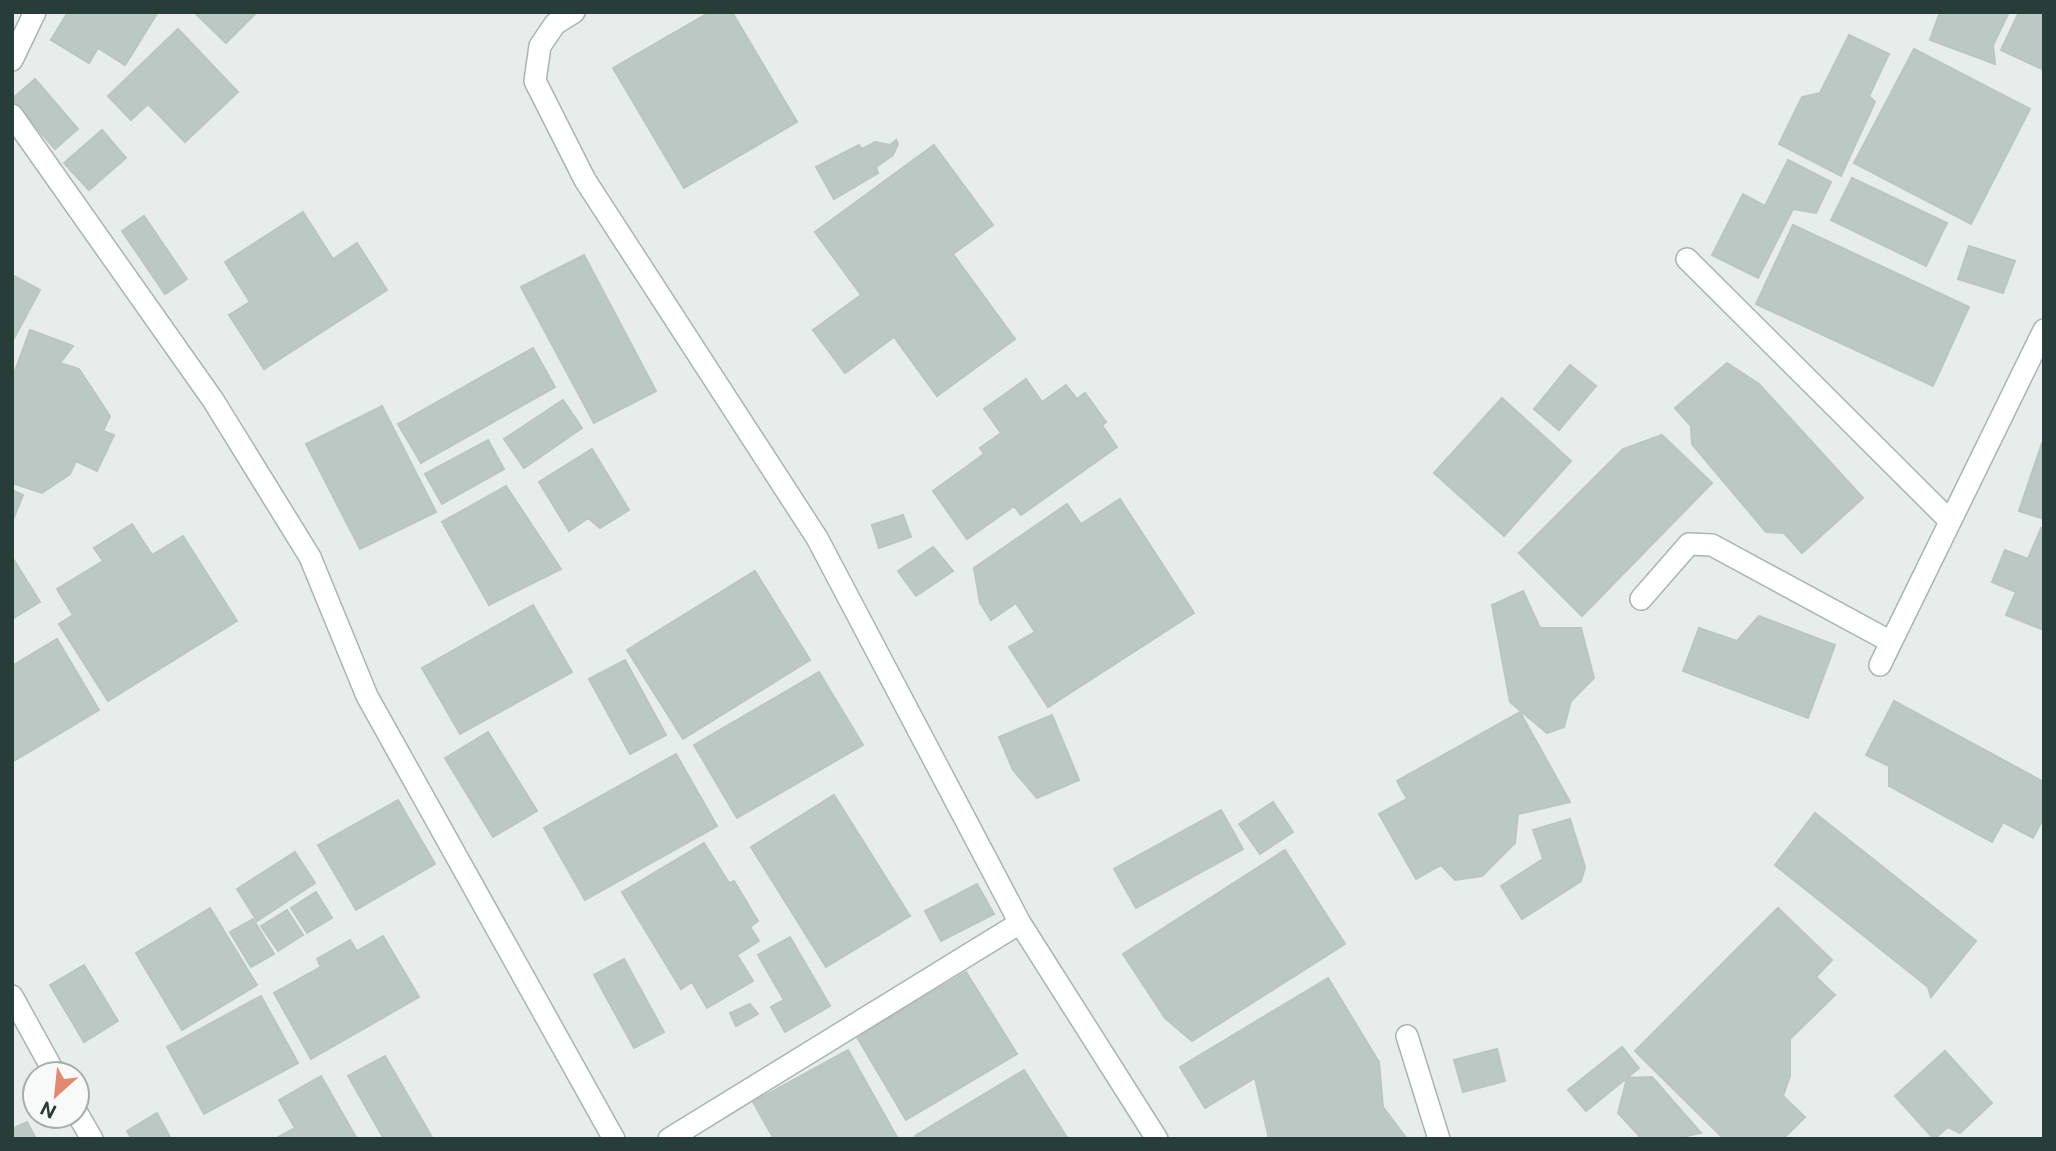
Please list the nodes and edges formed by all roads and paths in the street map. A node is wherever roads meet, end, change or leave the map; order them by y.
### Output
1 (35, 12) edge
2 (574, 12) edge
3 (12, 60) edge
4 (12, 115) edge
5 (1687, 259) dead end
6 (2044, 330) edge
7 (1950, 521) junction
8 (1641, 599) dead end
9 (1891, 642) junction
10 (1880, 665) dead end
11 (1020, 923) junction
12 (12, 996) edge
13 (1406, 1036) dead end
14 (46, 1060) edge
15 (614, 1139) edge
16 (668, 1139) edge
17 (1157, 1139) edge
18 (1438, 1139) edge

1 - 3 street
2 - 11 street
4 - 15 street
5 - 7 street
6 - 7 street
7 - 9 street
8 - 9 street
9 - 10 street
11 - 16 street
11 - 17 street
12 - 14 street
13 - 18 street

